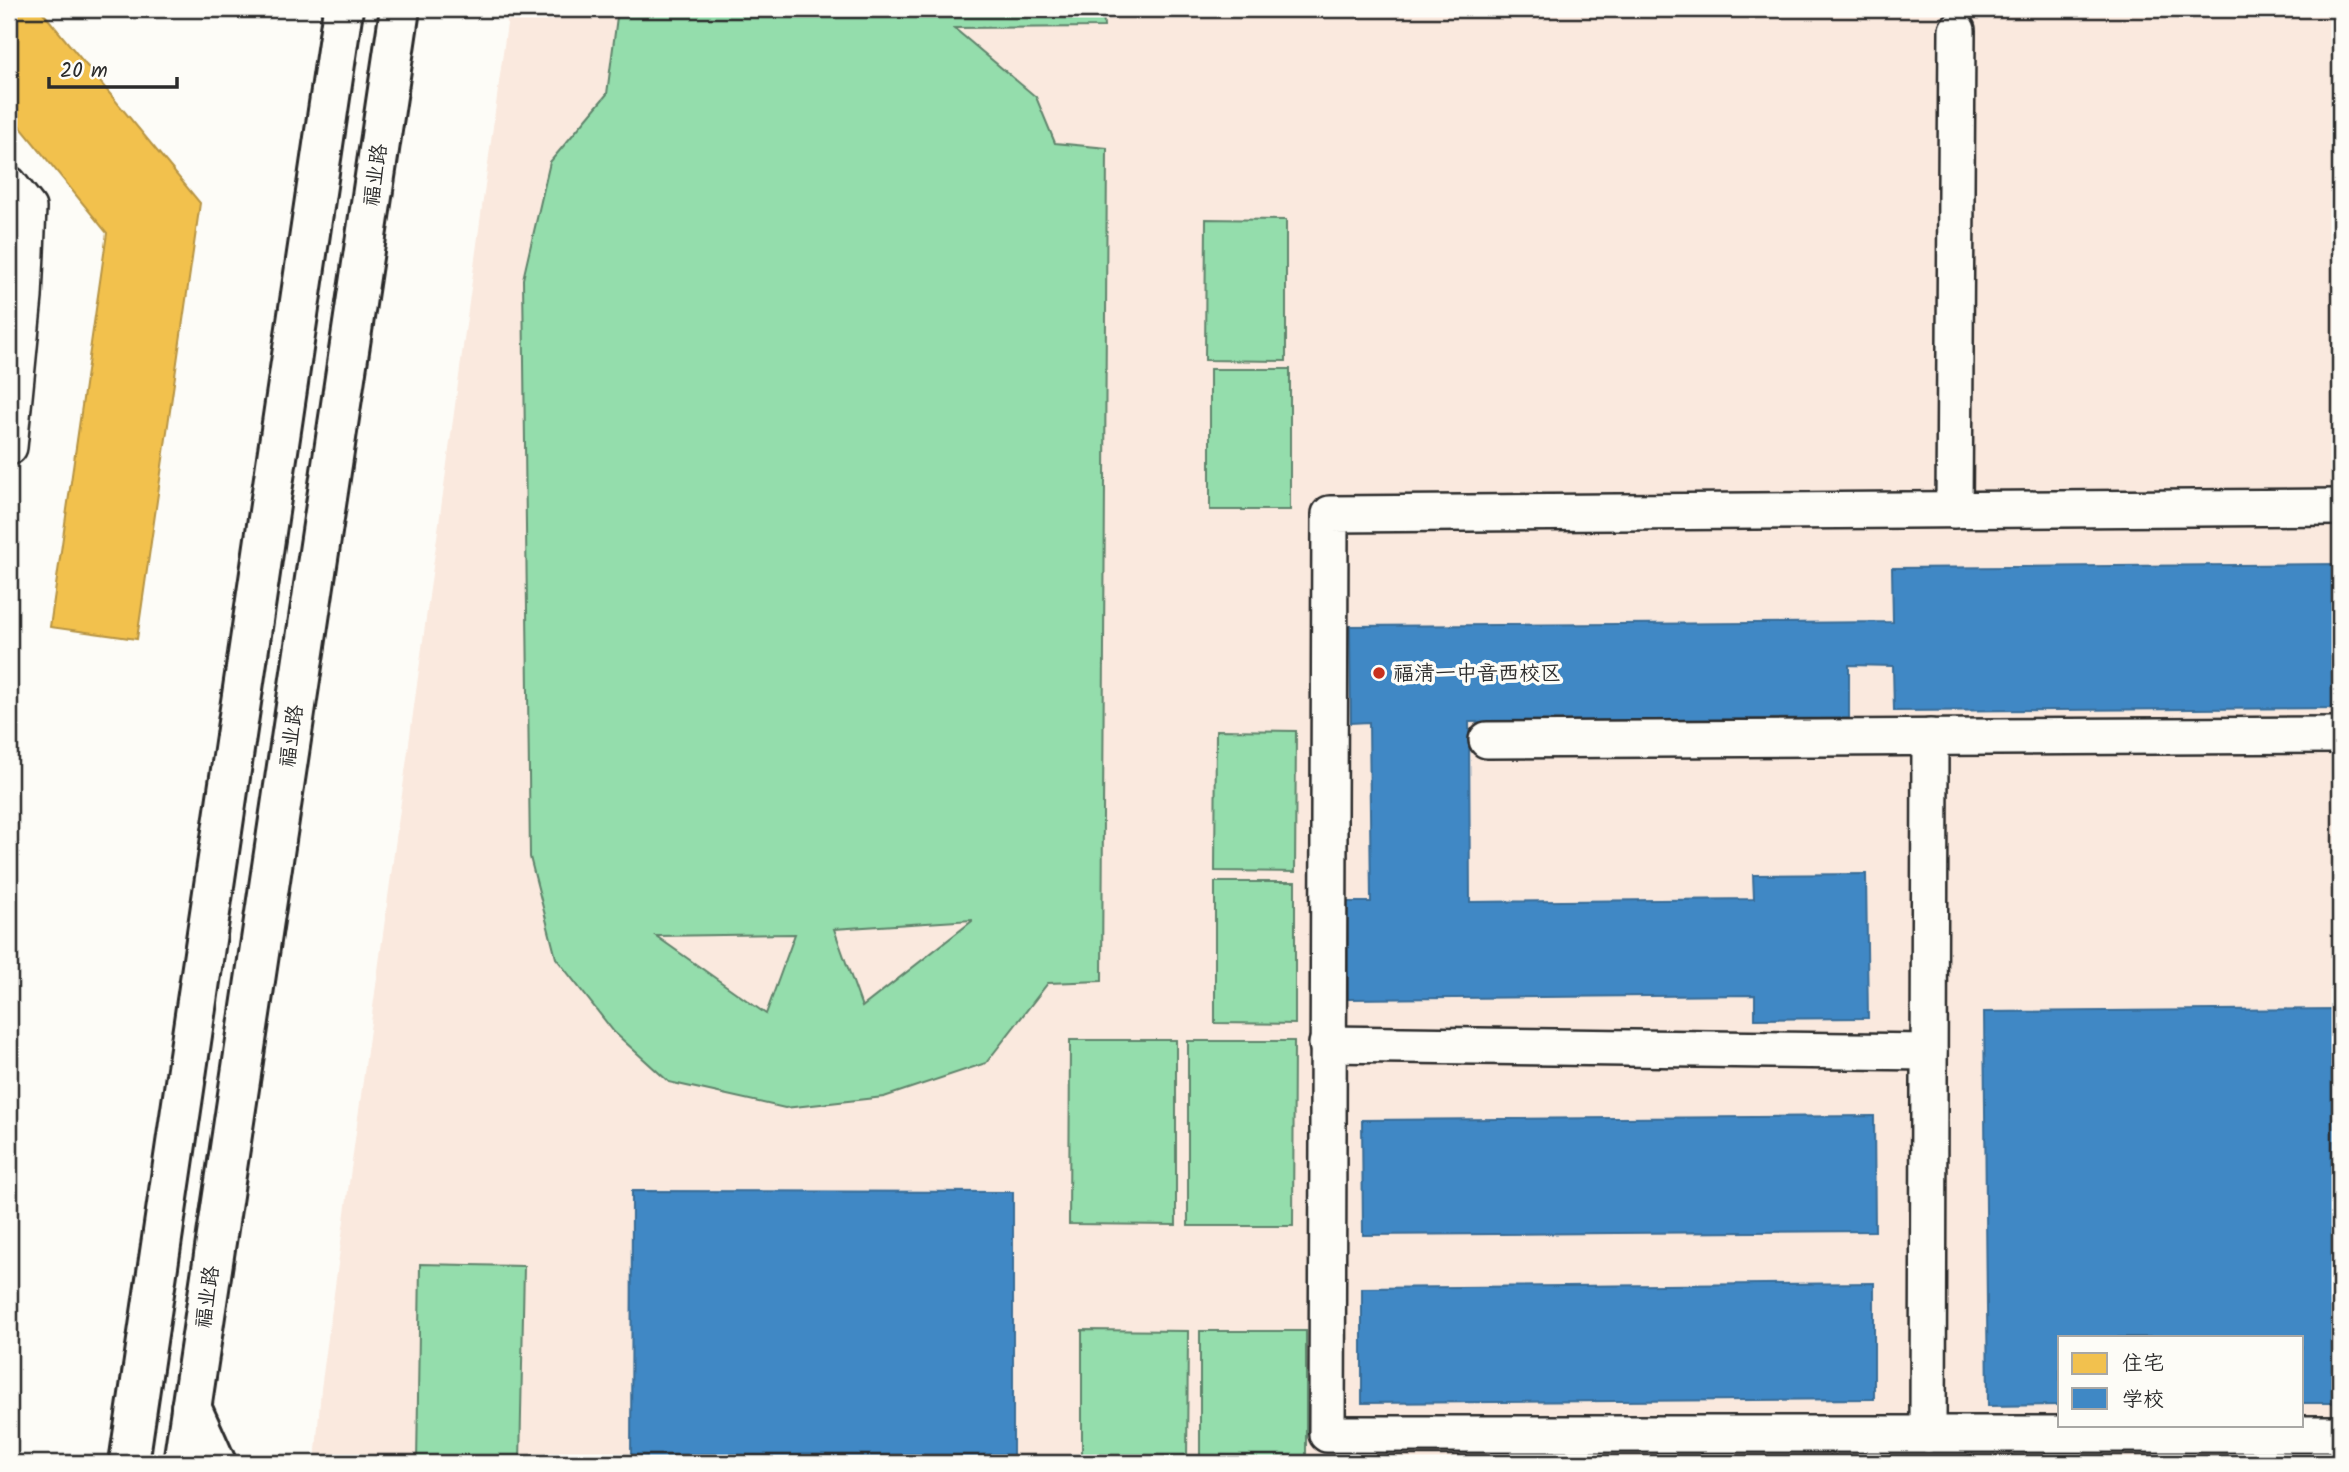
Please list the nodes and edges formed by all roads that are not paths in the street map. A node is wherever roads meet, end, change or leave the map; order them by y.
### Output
1 (343, 9) edge
2 (400, 9) edge
3 (1957, 30) dead end
4 (9, 184) edge
5 (16, 297) edge
6 (9, 447) edge
7 (2340, 508) edge
8 (1954, 510) junction
9 (2340, 735) edge
10 (1930, 737) junction
11 (1487, 740) dead end
12 (1327, 1044) junction
13 (1929, 1052) junction
14 (191, 1407) junction
15 (136, 1408) junction
16 (1928, 1434) junction
17 (2340, 1434) edge
18 (109, 1463) edge
19 (129, 1463) edge
20 (183, 1463) edge
21 (216, 1463) edge

1 - 15 street
2 - 14 street, 福业路
3 - 8 street
4 - 5 street
5 - 6 street
7 - 8 street
8 - 12 street
9 - 10 street
10 - 11 street
10 - 13 street
12 - 13 street
12 - 16 street
13 - 16 street
14 - 20 street, 福业路
14 - 21 street
15 - 18 street
15 - 19 street
16 - 17 street

